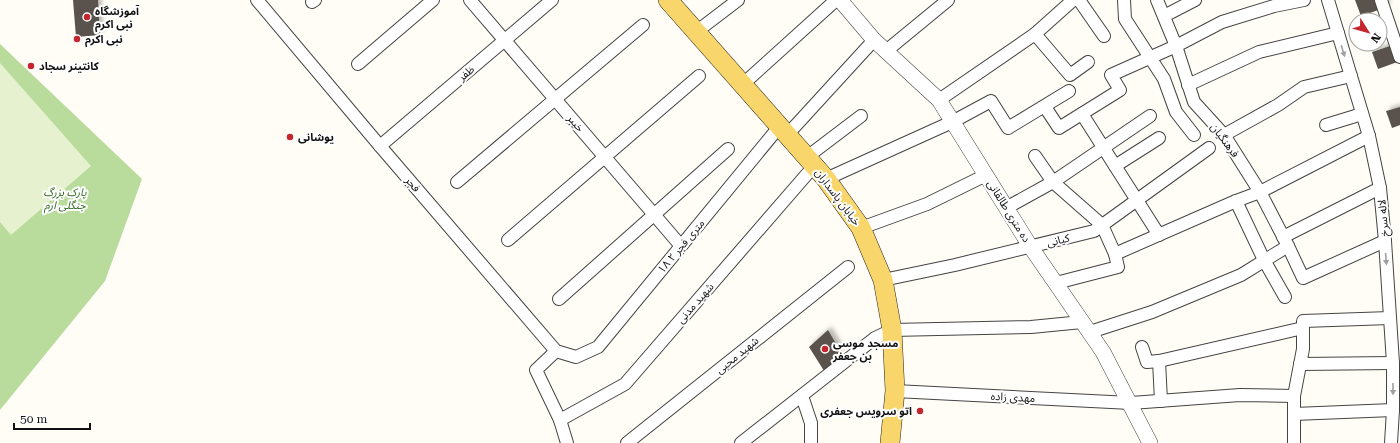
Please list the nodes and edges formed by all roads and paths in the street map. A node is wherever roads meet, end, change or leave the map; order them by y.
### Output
1 (257, 0) edge
2 (433, 0) edge
3 (470, 0) edge
4 (552, 0) edge
5 (668, 0) edge
6 (738, 0) edge
7 (836, 0) edge
8 (840, 0) edge
9 (948, 0) edge
10 (1073, 0) edge
11 (1079, 0) edge
12 (1124, 0) edge
13 (1157, 0) edge
14 (1195, 0) edge
15 (1304, 0) edge
16 (1328, 0) edge
17 (1381, 0) edge
18 (1164, 16) junction
19 (643, 25) dead end
20 (696, 32) junction
21 (1338, 33) junction
22 (1035, 34) junction
23 (1104, 36) dead end
24 (505, 40) junction
25 (874, 40) junction
26 (1176, 46) junction
27 (886, 51) junction
28 (1150, 57) junction
29 (1400, 57) edge
30 (1088, 62) dead end
31 (358, 64) dead end
32 (699, 76) dead end
33 (1351, 76) junction
34 (742, 85) junction
35 (1188, 85) junction
36 (1069, 91) dead end
37 (556, 100) junction
38 (939, 100) junction
39 (1045, 107) junction
40 (1082, 114) junction
41 (1362, 114) junction
42 (861, 116) dead end
43 (1150, 116) dead end
44 (952, 122) junction
45 (1326, 125) dead end
46 (783, 131) junction
47 (1194, 135) dead end
48 (1224, 135) junction
49 (1369, 136) junction
50 (1159, 138) dead end
51 (380, 146) junction
52 (1103, 148) junction
53 (1209, 148) dead end
54 (728, 149) dead end
55 (1035, 156) dead end
56 (605, 157) junction
57 (1115, 166) junction
58 (816, 167) junction
59 (986, 175) junction
60 (457, 182) dead end
61 (1053, 182) junction
62 (1380, 188) junction
63 (1260, 192) junction
64 (1137, 200) junction
65 (1236, 201) junction
66 (1006, 208) junction
67 (654, 215) junction
68 (1102, 226) junction
69 (861, 228) junction
70 (1159, 235) junction
71 (508, 240) dead end
72 (1286, 241) junction
73 (1385, 241) junction
74 (681, 246) junction
75 (1030, 246) junction
76 (1115, 254) junction
77 (1264, 260) junction
78 (848, 267) dead end
79 (883, 280) junction
80 (1056, 284) junction
81 (1285, 297) dead end
82 (559, 299) dead end
83 (1390, 318) junction
84 (1303, 325) junction
85 (1086, 327) junction
86 (892, 330) junction
87 (1142, 347) dead end
88 (556, 351) junction
89 (1160, 361) junction
90 (1393, 363) junction
91 (1300, 364) junction
92 (895, 391) junction
93 (802, 396) junction
94 (1294, 396) junction
95 (1162, 401) junction
96 (1131, 403) junction
97 (1393, 410) junction
98 (1294, 414) junction
99 (560, 420) junction
100 (567, 443) edge
101 (627, 443) edge
102 (741, 443) edge
103 (811, 443) edge
104 (890, 443) edge
105 (1150, 443) edge
106 (1294, 443) edge
107 (1391, 443) edge

1 - 51 street, فجر
2 - 31 street
3 - 24 street, خیبر
4 - 24 street, ظفر
5 - 20 main road, خیابان پاسداران
6 - 20 street
7 - 34 street
8 - 25 street, ده متری طالقانی
9 - 27 street
10 - 22 street
11 - 23 street
12 - 28 street
13 - 18 street, فرهنگیان
14 - 18 street
15 - 26 street
16 - 21 street, لاله سرخ
17 - 29 street
18 - 26 street, فرهنگیان
19 - 37 street
20 - 34 main road, خیابان پاسداران
21 -> 33 street, لاله سرخ
21 - 35 street
22 - 30 street
22 - 38 street
24 - 37 street, خیبر
24 - 51 street, ظفر
25 - 27 street, ده متری طالقانی
25 - 46 street, ۱۸ متری فجر ۲
26 - 28 street
26 - 35 street, فرهنگیان
27 - 38 street, ده متری طالقانی
28 - 40 street
28 - 47 street
32 - 56 street
33 - 41 street, لاله سرخ
33 - 48 street
34 - 46 main road, خیابان پاسداران
35 - 48 street, فرهنگیان
36 - 39 street
37 - 56 street, خیبر
37 - 60 street
38 - 44 street, ده متری طالقانی
39 - 40 street
39 - 44 street
40 - 52 street
41 - 45 street
41 - 49 street, لاله سرخ
42 - 58 street
43 - 52 street
44 - 58 street
44 - 59 street, ده متری طالقانی
46 - 58 main road, خیابان پاسداران
46 - 74 street, ۱۸ متری فجر ۲
48 - 63 street, فرهنگیان
49 - 62 street, لاله سرخ
49 - 63 street
50 - 57 street
51 - 88 street, فجر
52 - 57 street
52 - 61 street
53 - 64 street, کیانی
54 - 67 street
55 - 61 street
56 - 67 street, خیبر
56 - 71 street
57 - 64 street
58 - 69 main road, خیابان پاسداران
58 - 99 street, شهید مدنی
59 - 66 street, ده متری طالقانی
59 - 69 street
61 - 66 street
61 - 68 street
62 - 72 street
62 - 73 street, لاله سرخ
63 - 65 street
63 - 72 street, فرهنگیان
64 - 68 street, کیانی
64 - 70 street
65 - 70 street
65 - 77 street
66 - 75 street, ده متری طالقانی
67 - 74 street, خیبر
67 - 82 street
68 - 75 street, کیانی
68 - 76 street
69 - 79 main road, خیابان پاسداران
70 - 76 street
72 - 73 street, فرهنگیان
72 - 77 street
73 -> 83 street, لاله سرخ
74 - 88 street, ۱۸ متری فجر ۲
75 - 79 street, کیانی
75 - 80 street, ده متری طالقانی
76 - 80 street
77 - 81 street
77 - 85 street
78 - 101 street, شهید محبی
79 - 86 main road, خیابان پاسداران
80 - 85 street, ده متری طالقانی
83 - 84 street
83 - 90 street, لاله سرخ
84 - 89 street
84 - 91 street
85 - 86 street
85 - 96 street, ده متری طالقانی
86 - 92 main road, خیابان پاسداران
86 - 93 street
87 - 89 street
88 - 99 street
89 - 95 street
90 - 91 street
90 -> 97 street, لاله سرخ
91 - 94 street
92 - 96 street, مهدی زاده
92 - 104 main road, خیابان پاسداران
93 - 102 street
93 - 103 street
94 - 95 street, مهدی زاده
94 - 98 street
95 - 96 street, مهدی زاده
96 - 105 street, ده متری طالقانی
97 - 98 street
97 - 107 street, لاله سرخ
98 - 106 street
99 - 100 street

